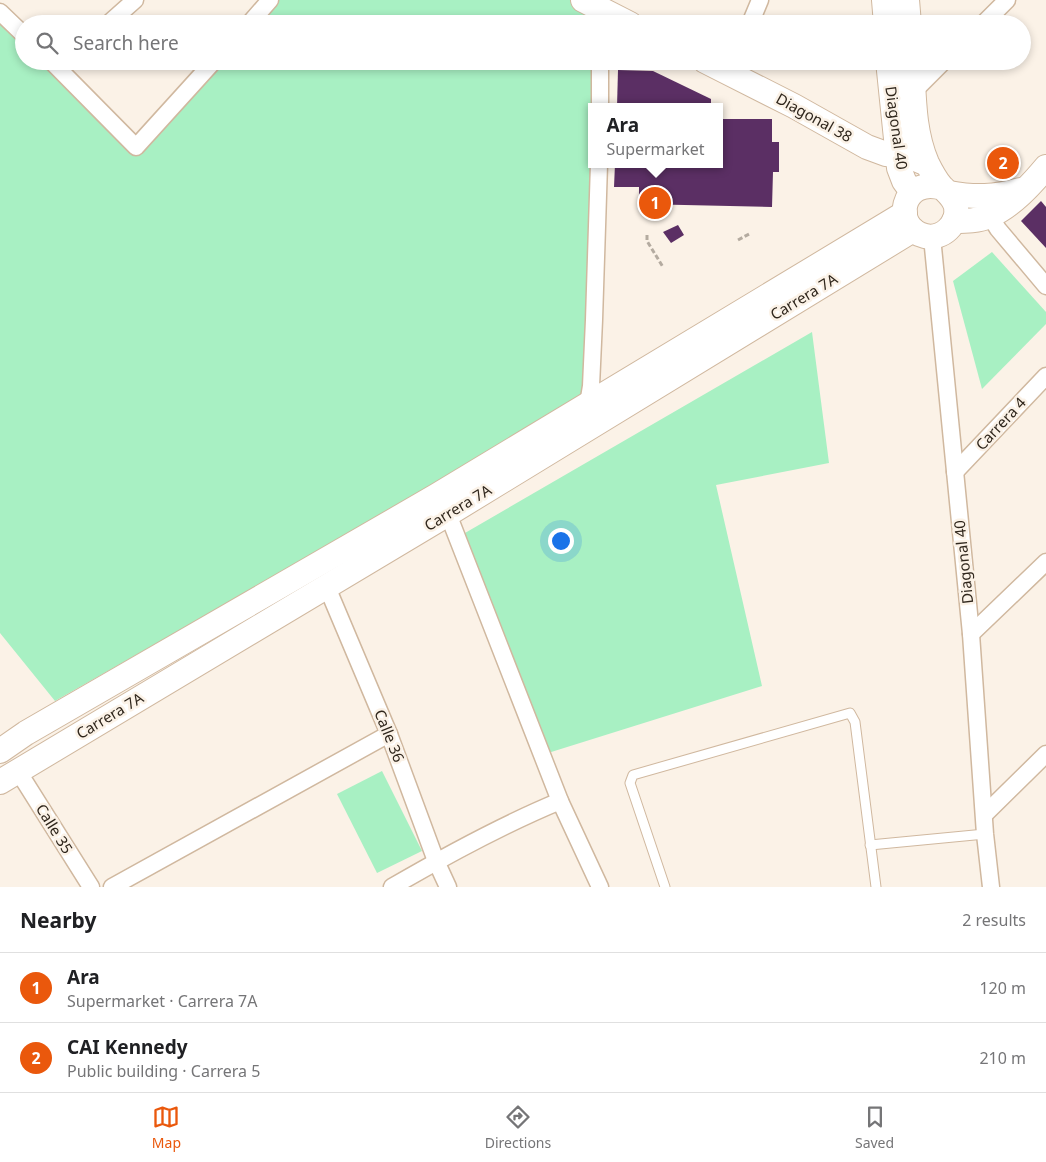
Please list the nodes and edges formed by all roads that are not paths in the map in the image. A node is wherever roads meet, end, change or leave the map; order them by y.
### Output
1 (135, 0) edge
2 (760, 0) edge
3 (884, 0) edge
4 (907, 0) edge
5 (1007, 0) edge
6 (268, 1) edge
7 (594, 10) edge
8 (0, 12) edge
9 (118, 15) edge
10 (256, 15) edge
11 (607, 15) edge
12 (754, 15) edge
13 (885, 15) edge
14 (908, 15) edge
15 (992, 15) edge
16 (15, 26) edge
17 (65, 70) edge
18 (206, 70) edge
19 (600, 70) edge
20 (736, 70) edge
21 (889, 70) edge
22 (913, 70) edge
23 (935, 70) edge
24 (914, 91) junction
25 (600, 103) edge
26 (898, 154) junction
27 (927, 164) junction
28 (1046, 167) edge
29 (599, 168) edge
30 (1027, 188) junction
31 (946, 190) junction
32 (990, 216) junction
33 (916, 218) junction
34 (954, 221) junction
35 (1046, 286) edge
36 (1046, 376) edge
37 (588, 404) junction
38 (956, 472) junction
39 (448, 514) junction
40 (1044, 568) edge
41 (327, 586) junction
42 (972, 634) junction
43 (390, 734) junction
44 (0, 751) edge
45 (1046, 754) edge
46 (9, 777) edge
47 (560, 801) junction
48 (985, 814) junction
49 (985, 834) junction
50 (870, 845) junction
51 (436, 861) junction
52 (91, 887) edge
53 (112, 887) edge
54 (392, 887) edge
55 (448, 887) edge
56 (600, 887) edge
57 (665, 887) edge
58 (876, 887) edge
59 (991, 887) edge

1 - 9 street
2 - 12 street
3 - 13 main road
4 - 14 main road
5 - 15 street
6 - 10 street
7 - 11 main road
8 - 16 street
17 - 18 street
19 - 25 street
20 - 26 main road, Diagonal 38
21 - 26 main road, Diagonal 40
22 - 24 main road, Diagonal 40
23 - 24 street
24 - 27 main road, Diagonal 40
26 - 27 main road, Diagonal 38
26 - 33 main road, Diagonal 40
27 - 31 main road, Diagonal 40
28 - 30 main road
29 - 37 street
30 - 31 main road
30 - 32 main road
31 - 33 main road
31 - 34 main road
32 - 34 main road
32 - 35 street
33 - 34 main road
33 - 37 main road, Carrera 7A
33 - 38 street, Diagonal 40
33 - 39 main road, Carrera 7A
36 - 38 street, Carrera 4
37 - 44 main road, Carrera 7A
38 - 42 street, Diagonal 40
39 - 41 main road, Carrera 7A
39 - 47 street
40 - 42 street
41 - 43 street, Calle 36
41 - 46 main road, Carrera 7A
42 - 48 street, Diagonal 40
43 - 51 street, Calle 36
43 - 53 street
45 - 48 street
46 - 52 street, Calle 35
47 - 51 street
47 - 56 street
48 - 49 street, Diagonal 40
49 - 50 lane
49 - 59 street, Diagonal 40
50 - 57 lane
50 - 58 lane
51 - 54 street
51 - 55 street, Calle 36

